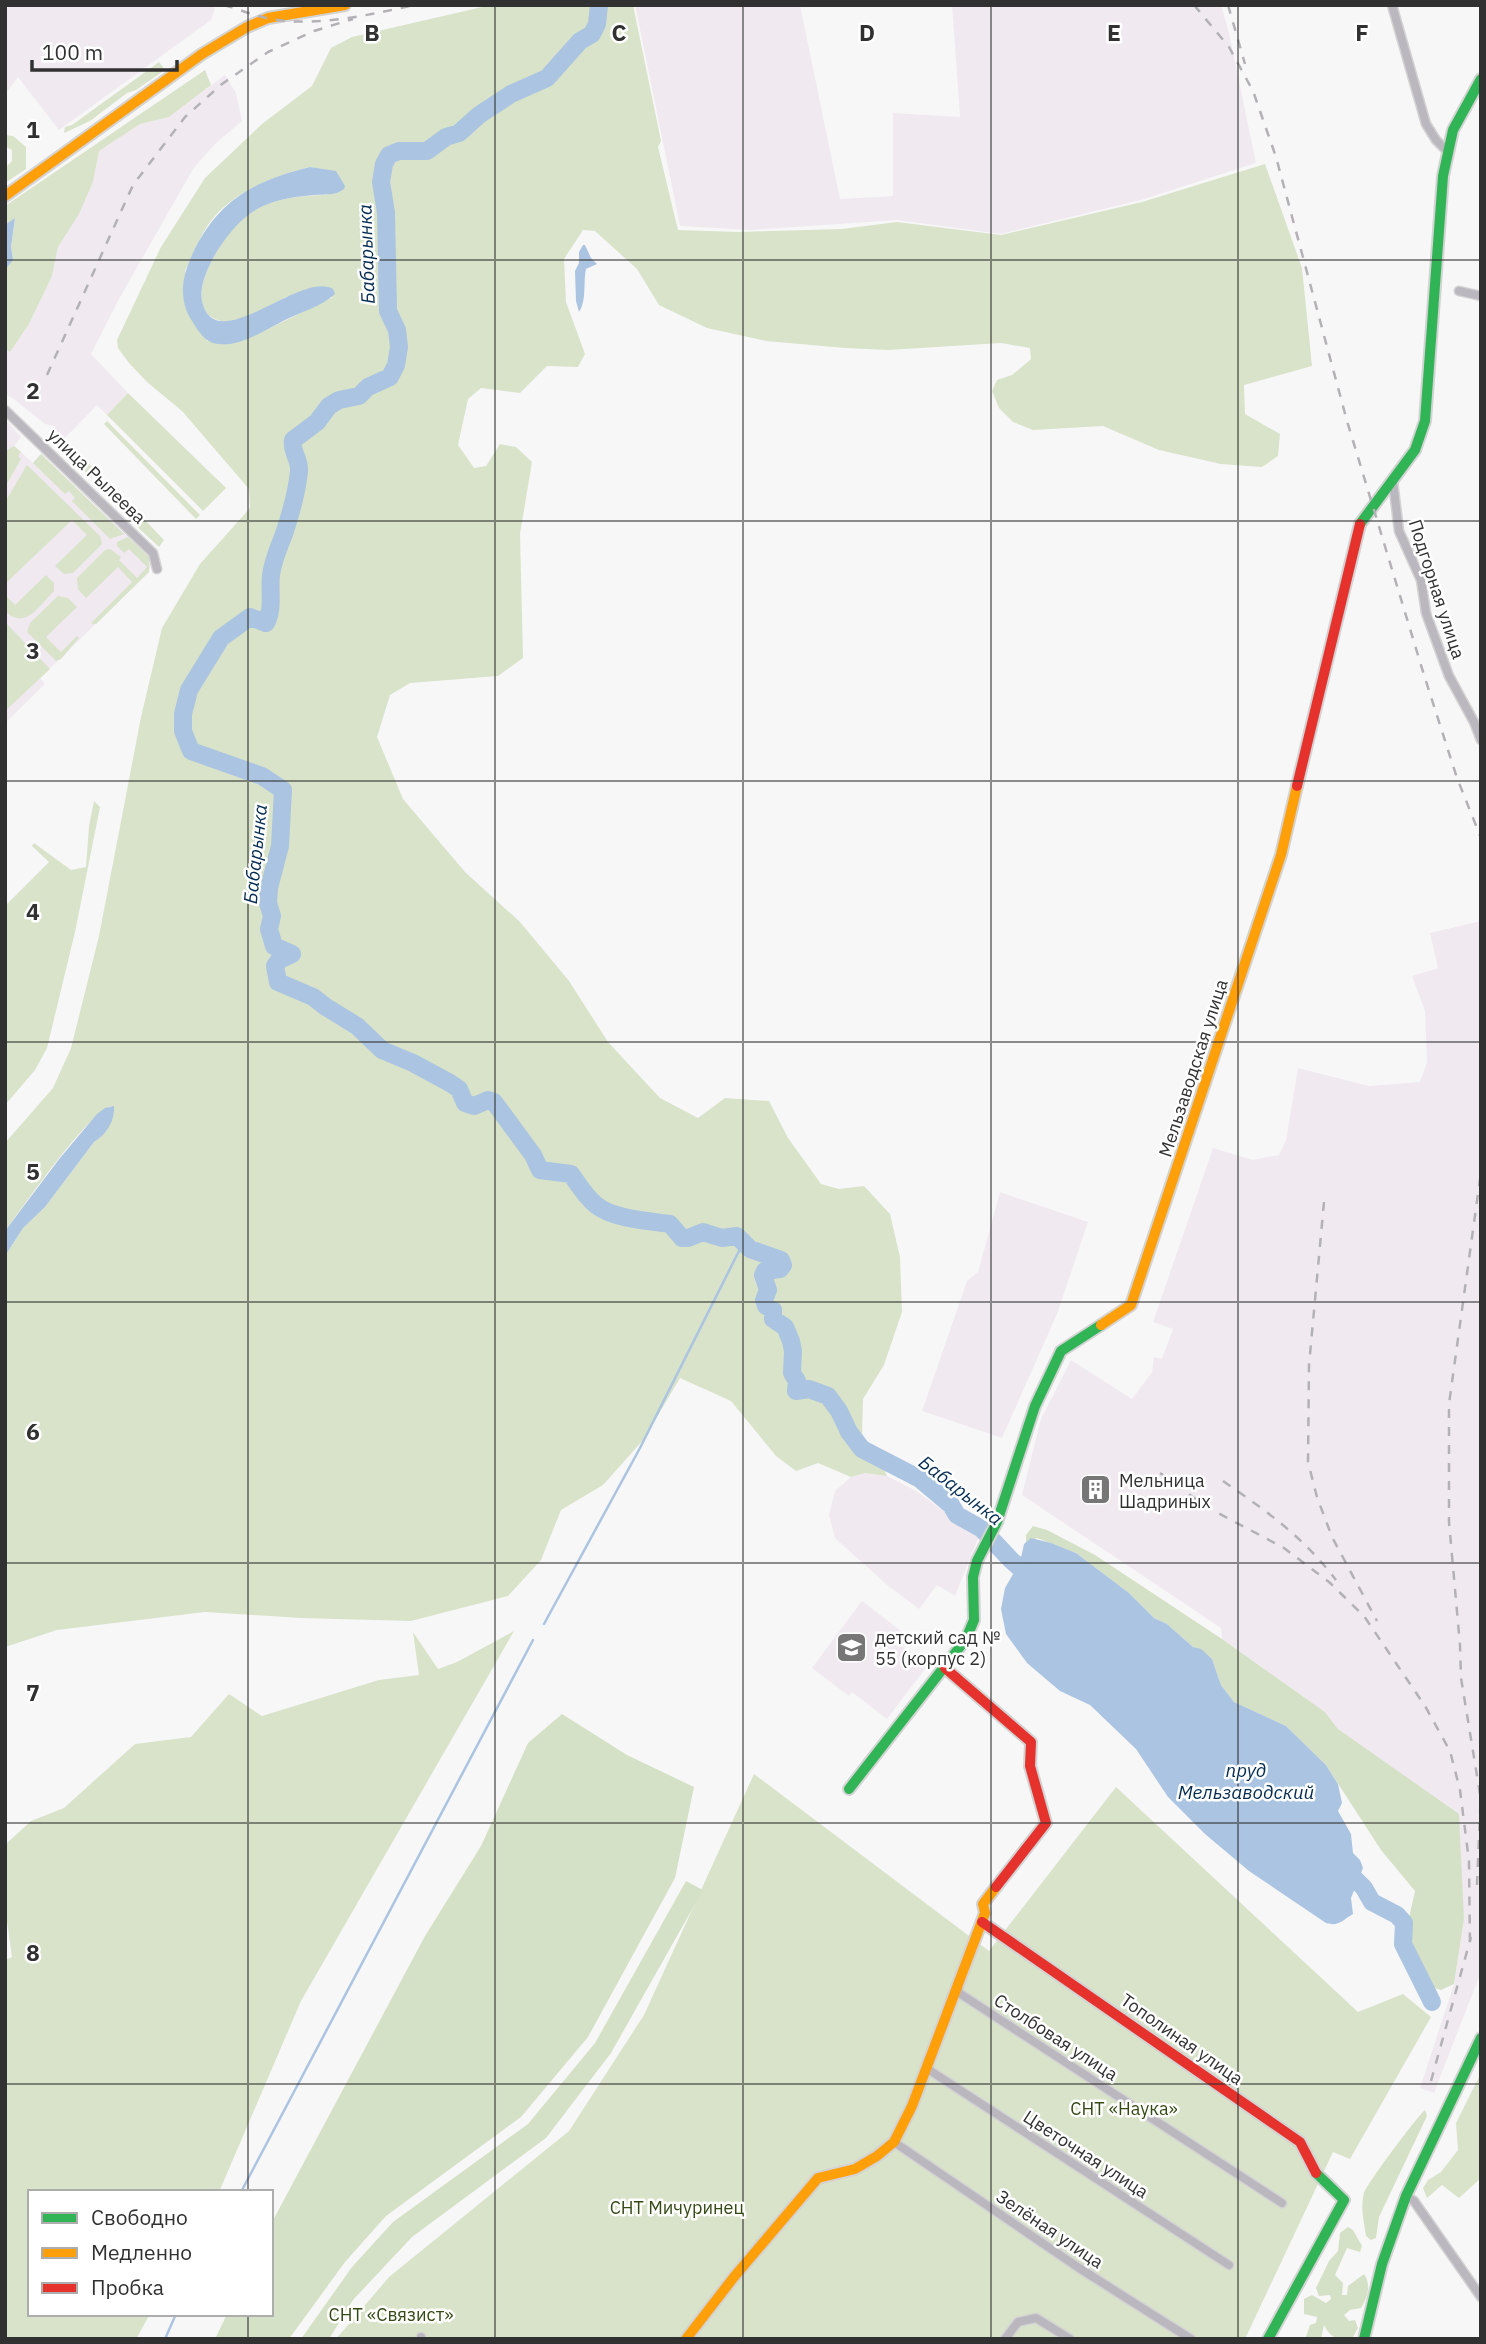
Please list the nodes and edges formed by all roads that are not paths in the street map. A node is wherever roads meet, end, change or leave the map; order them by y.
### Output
1 (1392, 5) edge
2 (337, 6) edge
3 (1481, 79) edge
4 (1448, 152) junction
5 (5, 196) edge
6 (1459, 291) dead end
7 (1481, 296) edge
8 (5, 410) edge
9 (1393, 482) junction
10 (157, 569) dead end
11 (1481, 740) edge
12 (945, 1668) junction
13 (849, 1789) dead end
14 (982, 1922) junction
15 (958, 1987) junction
16 (1481, 2038) edge
17 (926, 2068) junction
18 (894, 2142) junction
19 (1406, 2196) junction
20 (1282, 2203) dead end
21 (1229, 2265) dead end
22 (1481, 2297) edge
23 (686, 2339) edge
24 (1005, 2339) edge
25 (1070, 2339) edge
26 (1191, 2339) edge
27 (1268, 2339) edge
28 (1363, 2339) edge

1 - 4 street
2 - 5 street
3 - 4 street, Мельзаводская улица
4 - 9 street, Мельзаводская улица
6 - 7 street
8 - 10 street, улица Рылеева
9 - 11 street, Подгорная улица
9 - 12 street, Мельзаводская улица
12 - 13 street, Мельзаводская улица
12 - 14 street
14 - 15 street
14 - 27 street, Тополиная улица
15 - 17 street
15 - 20 street, Столбовая улица
16 - 19 street
17 - 18 street
17 - 21 street, Цветочная улица
18 - 23 street
18 - 26 street, Зелёная улица
19 - 22 street
19 - 28 street
24 - 25 street

